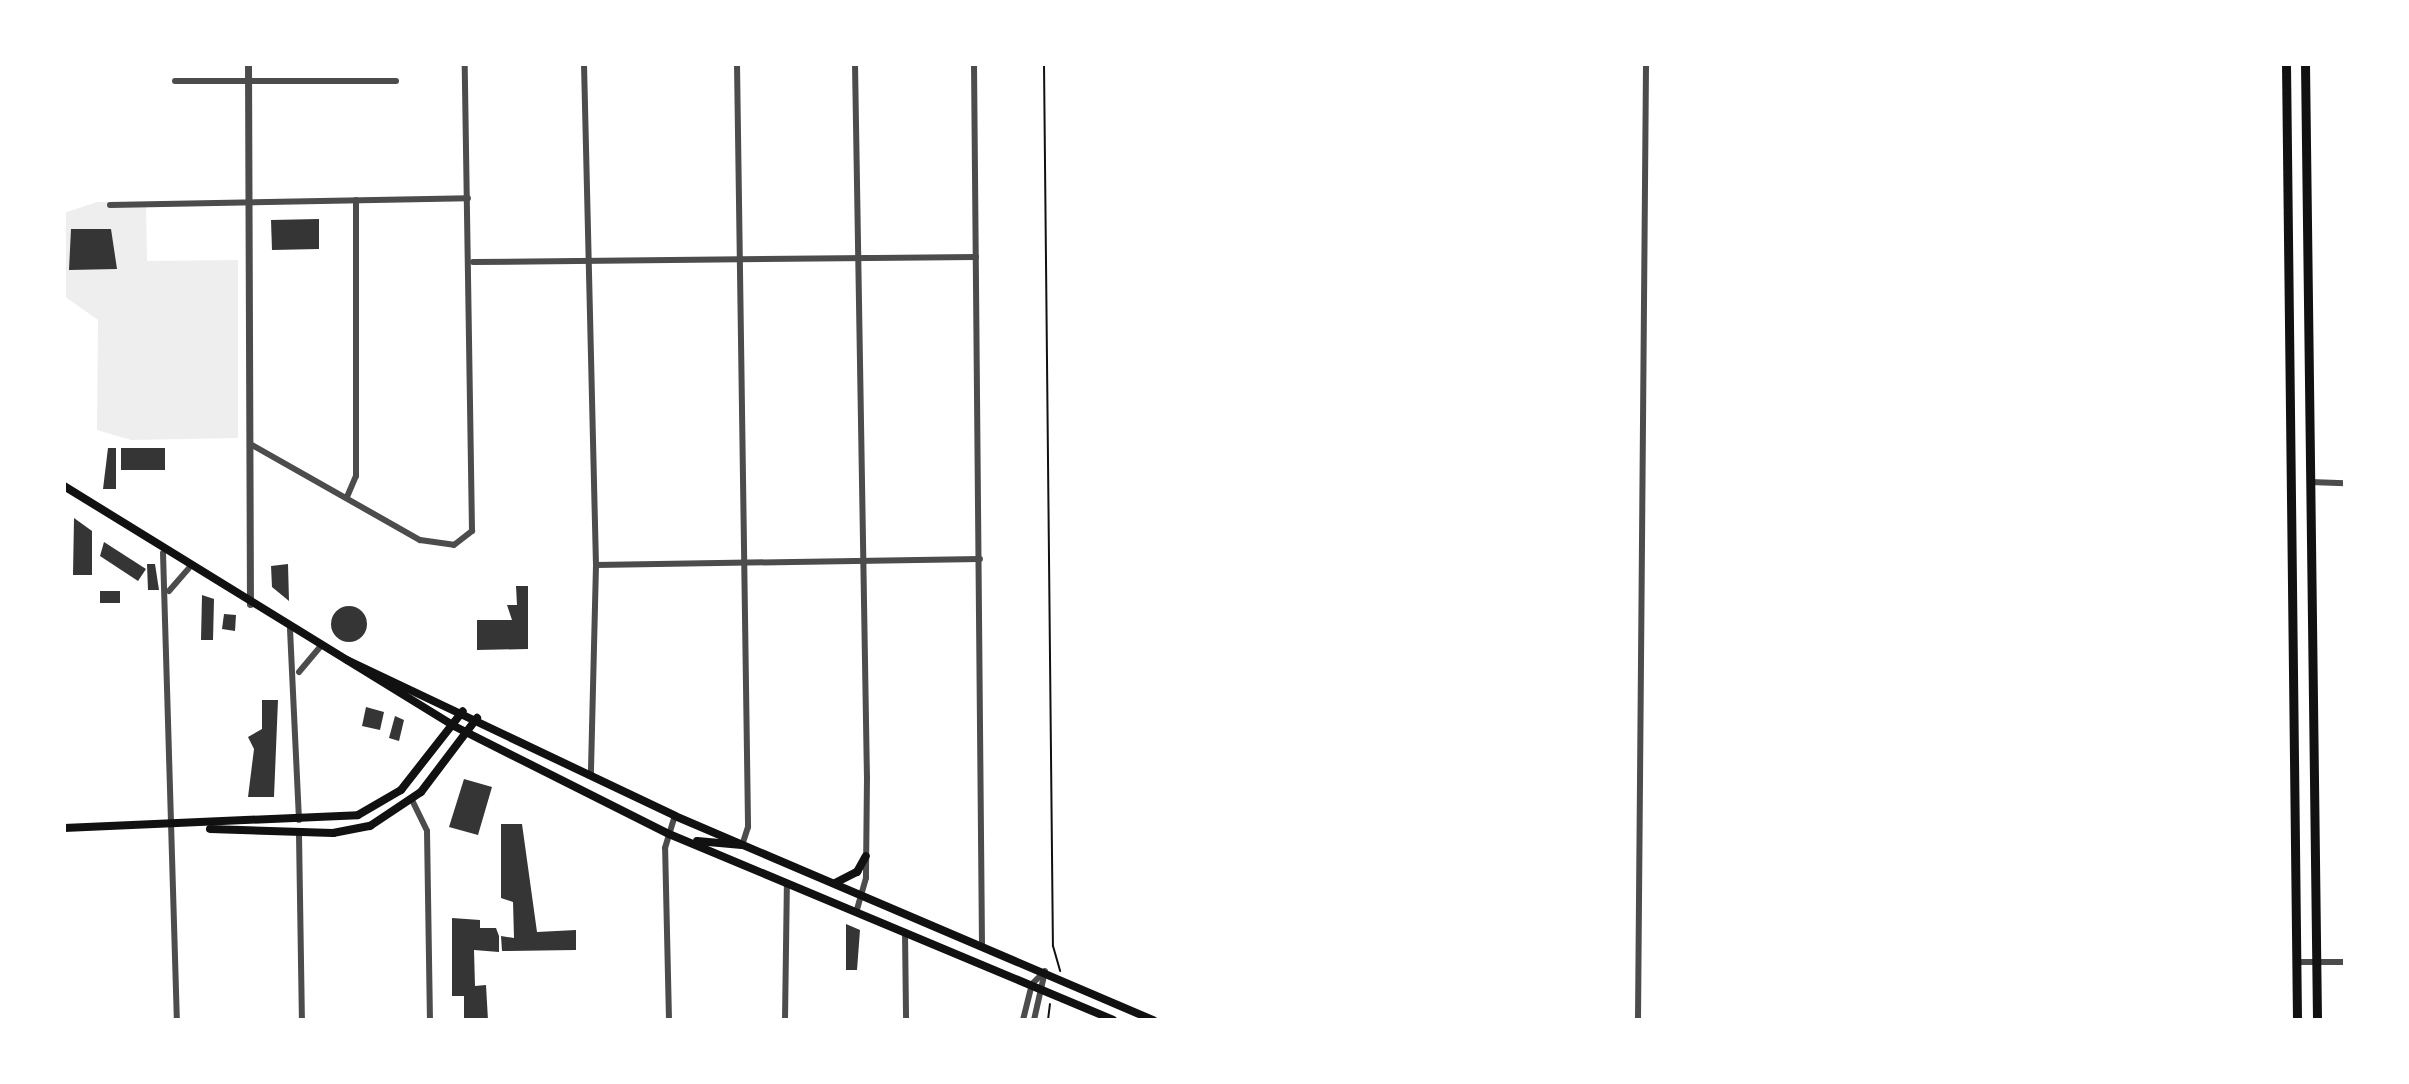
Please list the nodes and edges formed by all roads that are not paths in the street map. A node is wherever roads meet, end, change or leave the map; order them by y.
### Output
1 (248, 64) edge
2 (465, 64) edge
3 (584, 64) edge
4 (737, 64) edge
5 (855, 64) edge
6 (974, 64) edge
7 (1646, 64) edge
8 (2286, 64) edge
9 (2305, 64) edge
10 (175, 81) dead end
11 (396, 81) dead end
12 (248, 82) junction
13 (250, 198) junction
14 (468, 198) junction
15 (356, 200) junction
16 (110, 205) dead end
17 (976, 257) junction
18 (857, 258) junction
19 (589, 259) junction
20 (738, 261) junction
21 (473, 262) junction
22 (252, 445) junction
23 (2310, 482) junction
24 (2345, 483) edge
25 (64, 486) edge
26 (347, 497) junction
27 (163, 553) junction
28 (863, 559) junction
29 (980, 559) junction
30 (742, 561) junction
31 (596, 565) junction
32 (189, 568) junction
33 (169, 591) junction
34 (250, 604) junction
35 (290, 629) junction
36 (320, 647) junction
37 (335, 655) junction
38 (297, 675) junction
39 (463, 711) junction
40 (477, 718) junction
41 (452, 725) junction
42 (467, 732) junction
43 (591, 775) junction
44 (412, 800) junction
45 (675, 816) junction
46 (299, 820) junction
47 (174, 827) junction
48 (64, 828) edge
49 (299, 834) junction
50 (669, 834) junction
51 (742, 845) junction
52 (866, 856) junction
53 (787, 883) junction
54 (834, 883) junction
55 (862, 895) junction
56 (856, 912) junction
57 (905, 932) junction
58 (982, 945) junction
59 (2296, 962) junction
60 (2317, 962) junction
61 (2345, 962) edge
62 (1045, 971) junction
63 (1032, 984) junction
64 (1045, 990) junction
65 (177, 1020) edge
66 (302, 1020) edge
67 (430, 1020) edge
68 (669, 1020) edge
69 (785, 1020) edge
70 (906, 1020) edge
71 (1023, 1020) edge
72 (1034, 1020) edge
73 (1113, 1020) edge
74 (1153, 1020) edge
75 (1638, 1020) edge
76 (2297, 1020) edge
77 (2317, 1020) edge

1 - 12 street
2 - 14 street
3 - 19 street
4 - 20 street
5 - 18 street
6 - 17 street
7 - 75 street
8 - 59 main road
9 - 23 main road
10 - 12 street
11 - 12 street
12 - 13 street
13 - 15 street
13 - 16 street
13 - 22 street
14 - 15 street
14 - 21 street
15 - 26 street
17 - 18 street
17 - 29 street
18 - 20 street
18 - 28 street
19 - 20 street
19 - 21 street
19 - 31 street
20 - 30 street
21 - 26 street
22 - 26 street
22 - 34 street
23 - 24 street
23 - 60 main road
25 - 27 main road
27 - 32 main road
27 - 33 street
28 - 29 street
28 - 30 street
28 - 52 street
29 - 58 street
30 - 31 street
30 - 51 street
31 - 43 street
32 - 33 street
32 - 34 main road
33 - 47 street
34 - 35 main road
35 - 36 main road
35 - 38 street
36 - 37 main road
36 - 38 street
37 - 39 main road
37 - 41 main road
38 - 46 street
39 - 40 main road
39 - 41 main road
40 - 42 main road
40 - 43 main road
41 - 42 main road
41 - 46 main road
42 - 44 main road
42 - 50 main road
43 - 45 main road
44 - 49 main road
44 - 67 street
45 - 50 street
45 - 51 main road
46 - 47 main road
47 - 48 main road
47 - 49 main road
47 - 65 street
49 - 66 street
50 - 51 main road
50 - 53 main road
50 - 68 street
51 - 54 main road
52 - 54 main road
52 - 55 street
53 - 56 main road
53 - 69 street
54 - 55 main road
55 - 56 street
55 - 58 main road
56 - 57 main road
57 - 63 main road
57 - 70 street
58 - 62 main road
59 - 60 street
59 - 76 main road
60 - 61 street
60 - 77 main road
62 - 63 street
62 - 64 street
62 - 74 main road
63 - 64 main road
63 - 71 street
64 - 72 street
64 - 73 main road

